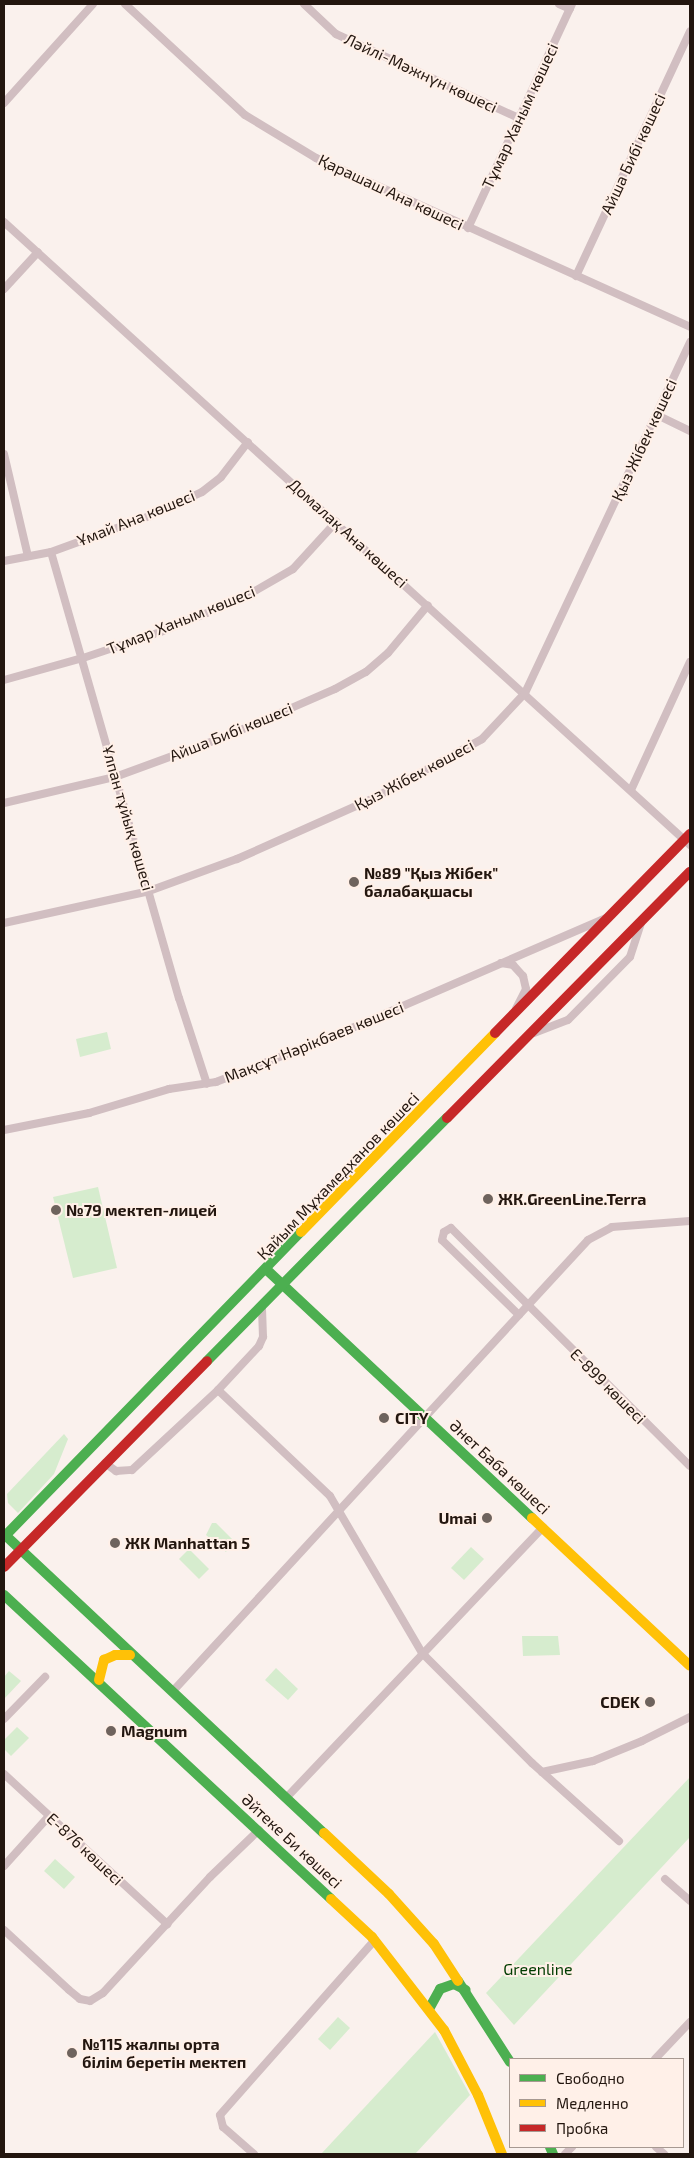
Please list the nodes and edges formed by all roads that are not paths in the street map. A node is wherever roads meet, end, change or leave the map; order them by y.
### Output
1 (93, 4) edge
2 (125, 4) edge
3 (304, 4) edge
4 (559, 4) edge
5 (571, 6) edge
6 (690, 31) edge
7 (4, 103) edge
8 (519, 118) junction
9 (4, 222) edge
10 (468, 228) junction
11 (38, 252) junction
12 (576, 276) junction
13 (4, 290) edge
14 (690, 327) edge
15 (690, 342) edge
16 (657, 415) junction
17 (690, 431) edge
18 (248, 442) junction
19 (4, 454) edge
20 (336, 522) junction
21 (51, 552) junction
22 (28, 556) junction
23 (4, 561) edge
24 (428, 606) junction
25 (83, 658) junction
26 (690, 662) edge
27 (4, 680) edge
28 (525, 693) junction
29 (115, 777) junction
30 (631, 790) junction
31 (4, 803) edge
32 (689, 839) edge
33 (690, 872) edge
34 (149, 891) junction
35 (612, 915) junction
36 (4, 923) edge
37 (641, 923) junction
38 (501, 963) junction
39 (510, 1021) junction
40 (534, 1033) junction
41 (207, 1084) junction
42 (4, 1130) edge
43 (690, 1221) edge
44 (267, 1270) junction
45 (283, 1285) junction
46 (527, 1305) junction
47 (262, 1306) junction
48 (519, 1315) junction
49 (218, 1390) junction
50 (424, 1416) junction
51 (106, 1464) junction
52 (690, 1466) edge
53 (337, 1510) junction
54 (543, 1527) junction
55 (4, 1535) edge
56 (21, 1549) junction
57 (4, 1567) edge
58 (4, 1595) edge
59 (422, 1653) junction
60 (130, 1655) junction
61 (690, 1666) edge
62 (45, 1677) dead end
63 (99, 1680) junction
64 (173, 1692) junction
65 (690, 1717) edge
66 (4, 1719) edge
67 (542, 1772) junction
68 (4, 1774) edge
69 (288, 1797) junction
70 (49, 1816) junction
71 (259, 1830) junction
72 (620, 1841) dead end
73 (4, 1866) edge
74 (665, 1879) dead end
75 (690, 1901) edge
76 (167, 1924) junction
77 (4, 1930) edge
78 (375, 1940) junction
79 (467, 1990) junction
80 (429, 2009) junction
81 (690, 2022) edge
82 (655, 2058) edge
83 (509, 2060) edge
84 (254, 2154) edge
85 (502, 2154) edge

1 - 7 street
2 - 10 street, Қарашаш Ана көшесі
3 - 8 street, Ләйлі-Мәжнүн көшесі
4 - 5 street
5 - 8 street, Тұмар Ханым көшесі
6 - 12 street, Айша Бибі көшесі
8 - 10 street, Тұмар Ханым көшесі
9 - 11 street, Домалақ Ана көшесі
10 - 12 street, Қарашаш Ана көшесі
11 - 13 street
11 - 18 street, Домалақ Ана көшесі
12 - 14 street, Қарашаш Ана көшесі
15 - 16 street, Қыз Жібек көшесі
16 - 17 street
16 - 28 street, Қыз Жібек көшесі
18 - 20 street, Домалақ Ана көшесі
18 - 21 street, Ұмай Ана көшесі
19 - 22 street
20 - 24 street, Домалақ Ана көшесі
20 - 25 street, Тұмар Ханым көшесі
21 - 22 street, Ұмай Ана көшесі
21 - 25 street, Ұлпан тұйық көшесі
22 - 23 street, Ұмай Ана көшесі
24 - 28 street, Домалақ Ана көшесі
24 - 29 street, Айша Бибі көшесі
25 - 27 street, Тұмар Ханым көшесі
25 - 29 street, Ұлпан тұйық көшесі
26 - 30 street
28 - 30 street, Домалақ Ана көшесі
28 - 34 street, Қыз Жібек көшесі
29 - 31 street, Айша Бибі көшесі
29 - 34 street, Ұлпан тұйық көшесі
30 - 32 street, Домалақ Ана көшесі
32 - 35 street, Қайым Мұхамедханов көшесі
33 - 37 street
34 - 36 street, Қыз Жібек көшесі
34 - 41 street, Ұлпан тұйық көшесі
35 - 38 street, Мақсұт Нәрікбаев көшесі
35 - 39 street, Қайым Мұхамедханов көшесі
37 - 40 street
37 - 40 street
38 - 39 street
38 - 41 street, Мақсұт Нәрікбаев көшесі
39 - 44 street, Қайым Мұхамедханов көшесі
40 - 45 street
41 - 42 street, Мақсұт Нәрікбаев көшесі
43 - 46 street
44 - 45 street, Әнет Баба көшесі
44 - 55 street, Қайым Мұхамедханов көшесі
45 - 47 street
45 - 50 street, Әнет Баба көшесі
46 - 48 street
46 - 48 street, Е-899 көшесі
46 - 52 street, Е-899 көшесі
47 - 49 street
47 - 51 street
48 - 50 street
49 - 51 street
49 - 53 street
50 - 53 street
50 - 54 street, Әнет Баба көшесі
51 - 56 street
53 - 59 street
53 - 64 street
54 - 59 street
54 - 61 street, Әнет Баба көшесі
55 - 56 street, Әйтеке Би көшесі
56 - 57 street
56 - 60 street, Әйтеке Би көшесі
58 - 63 street, Әйтеке Би көшесі
59 - 67 street
59 - 69 street
60 - 63 street
60 - 64 street, Әйтеке Би көшесі
62 - 66 street
63 - 71 street, Әйтеке Би көшесі
64 - 69 street, Әйтеке Би көшесі
65 - 67 street
67 - 72 street
68 - 70 street, Е-876 көшесі
69 - 79 street, Әйтеке Би көшесі
70 - 73 street
70 - 76 street, Е-876 көшесі
71 - 76 street
71 - 78 street, Әйтеке Би көшесі
74 - 75 street
76 - 77 street
78 - 80 street, Әйтеке Би көшесі
78 - 84 street
79 - 80 street
79 - 83 street, Әйтеке Би көшесі
80 - 85 street, Әйтеке Би көшесі
81 - 82 street

